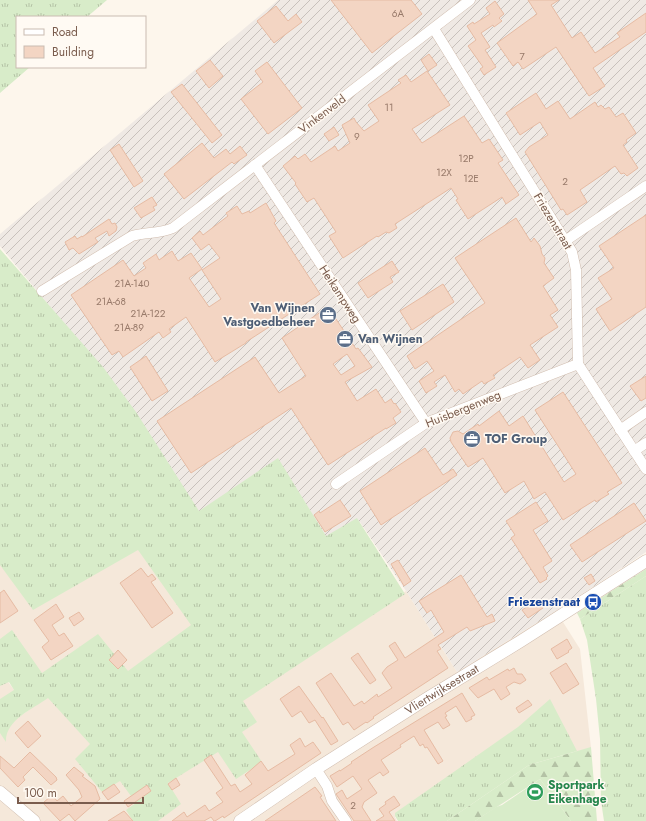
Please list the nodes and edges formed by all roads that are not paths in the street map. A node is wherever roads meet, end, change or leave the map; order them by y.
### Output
1 (470, 0) edge
2 (434, 29) junction
3 (255, 165) junction
4 (646, 186) edge
5 (566, 241) junction
6 (42, 291) dead end
7 (578, 364) junction
8 (646, 412) edge
9 (426, 423) junction
10 (620, 430) junction
11 (646, 443) edge
12 (634, 451) junction
13 (646, 469) edge
14 (336, 484) dead end
15 (646, 561) edge
16 (316, 769) junction
17 (0, 792) edge
18 (34, 821) edge
19 (240, 821) edge
20 (346, 821) edge

1 - 2 street, Vinkenveld
2 - 3 street, Vinkenveld
2 - 5 street, Friezenstraat
3 - 6 street, Vinkenveld
3 - 9 street, Heikampweg
4 - 5 street
5 - 7 street, Friezenstraat
7 - 9 street, Huisbergenweg
7 - 10 street
8 - 10 street
9 - 14 street, Huisbergenweg
10 - 12 street
11 - 12 street
12 - 13 street
15 - 16 street, Vliertwijksestraat
16 - 19 street, Vliertwijksestraat
16 - 20 street
17 - 18 street

